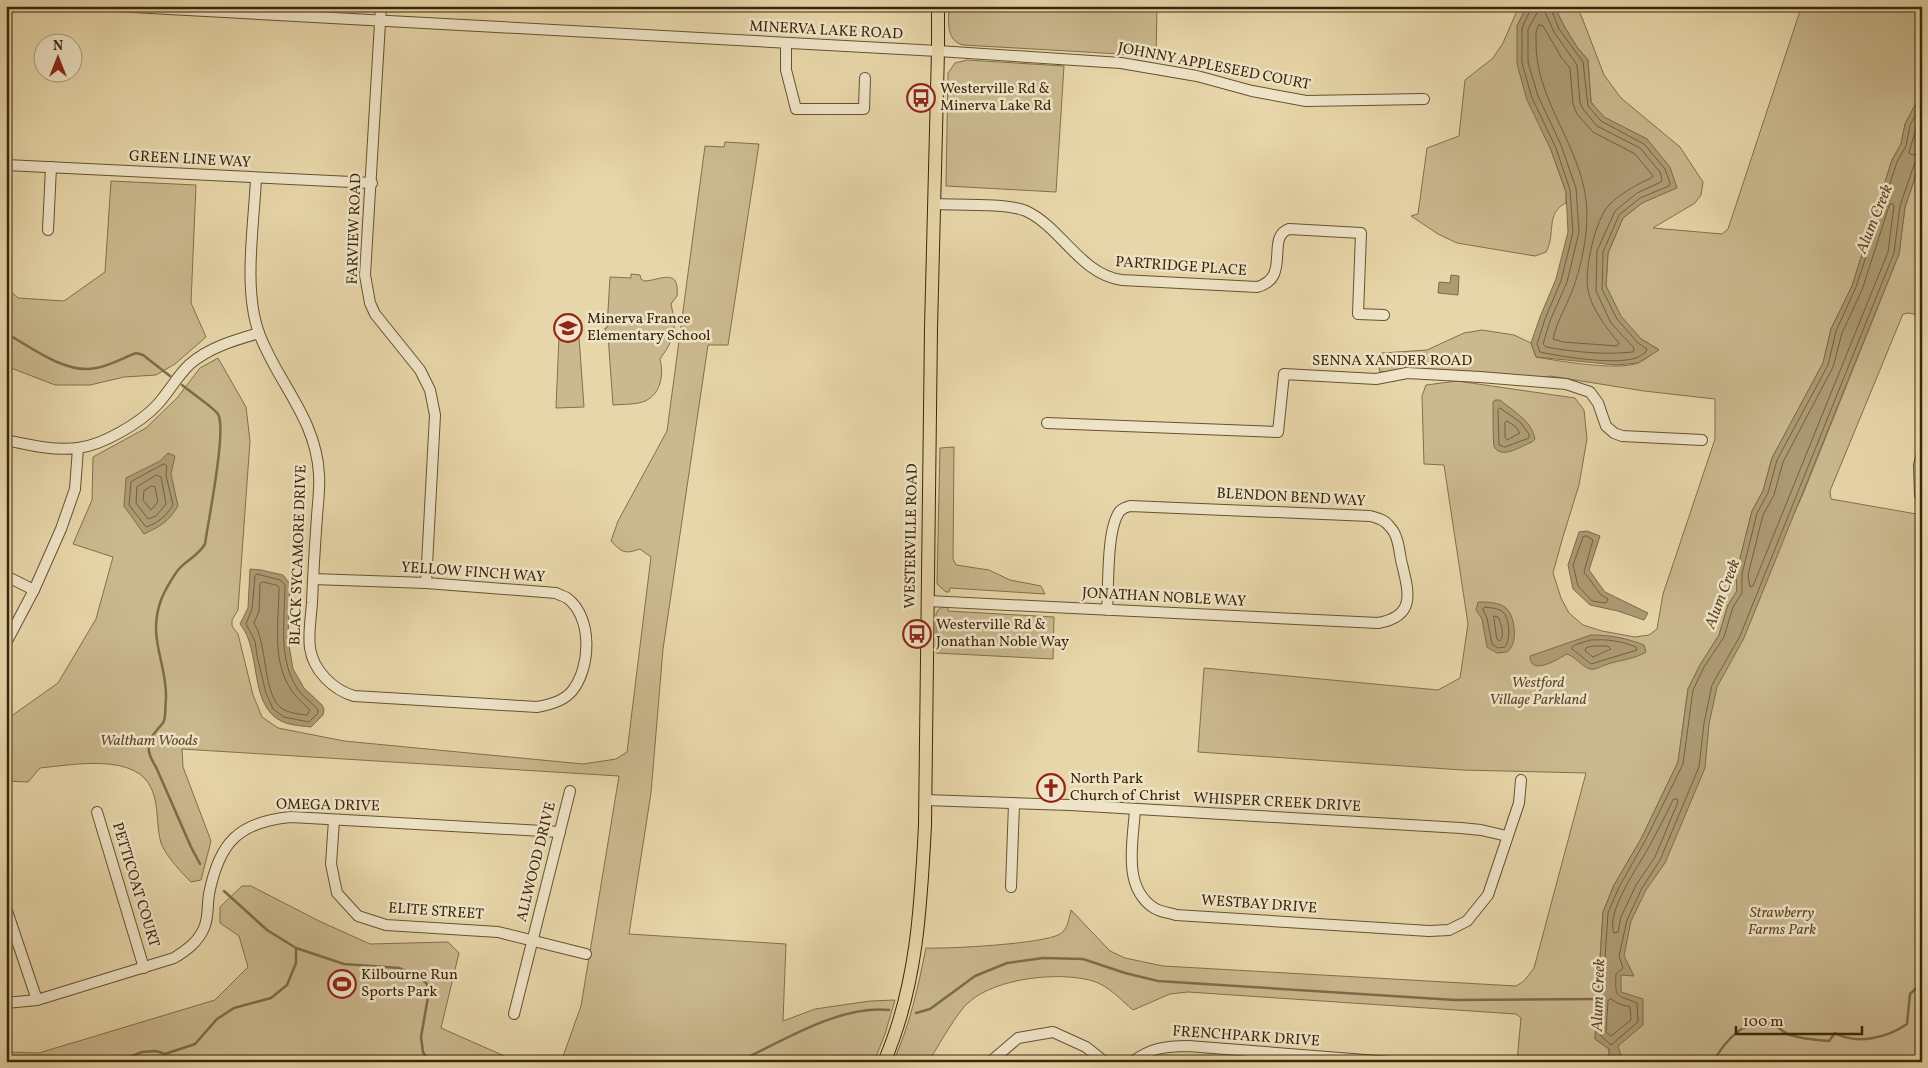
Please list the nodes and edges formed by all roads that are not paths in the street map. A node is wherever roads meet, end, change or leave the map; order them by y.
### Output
1 (114, 6) edge
2 (381, 6) edge
3 (938, 6) edge
4 (381, 20) junction
5 (786, 44) junction
6 (938, 51) junction
7 (865, 78) dead end
8 (1424, 99) dead end
9 (6, 165) edge
10 (51, 167) junction
11 (256, 178) junction
12 (372, 183) junction
13 (934, 204) junction
14 (48, 230) dead end
15 (1384, 315) dead end
16 (259, 333) junction
17 (1047, 423) dead end
18 (6, 440) edge
19 (1702, 440) dead end
20 (78, 448) junction
21 (1922, 454) edge
22 (1920, 495) dead end
23 (6, 576) edge
24 (313, 579) junction
25 (426, 584) junction
26 (34, 590) junction
27 (928, 602) junction
28 (1108, 610) junction
29 (1399, 617) joint
30 (6, 643) edge
31 (576, 684) joint
32 (1521, 780) dead end
33 (570, 791) dead end
34 (925, 800) junction
35 (1014, 804) junction
36 (1135, 810) junction
37 (96, 812) dead end
38 (334, 820) junction
39 (560, 832) junction
40 (1507, 836) junction
41 (1011, 887) dead end
42 (6, 908) edge
43 (533, 941) junction
44 (586, 954) dead end
45 (144, 968) junction
46 (37, 1000) junction
47 (6, 1004) edge
48 (514, 1014) dead end
49 (884, 1062) edge
50 (990, 1062) edge
51 (1105, 1062) edge
52 (1132, 1062) edge
53 (1391, 1062) edge

1 - 4 street, MINERVA LAKE ROAD
2 - 4 street, FARVIEW ROAD
3 - 6 main road, WESTERVILLE ROAD
4 - 5 street, MINERVA LAKE ROAD
4 - 12 street, FARVIEW ROAD
5 - 6 street, MINERVA LAKE ROAD
5 - 7 street
6 - 8 street, JOHNNY APPLESEED COURT
6 - 13 main road, WESTERVILLE ROAD
9 - 10 street, GREEN LINE WAY
10 - 11 street, GREEN LINE WAY
10 - 14 street
11 - 12 street, GREEN LINE WAY
11 - 16 street, BLACK SYCAMORE DRIVE
12 - 25 street, FARVIEW ROAD
13 - 15 street, PARTRIDGE PLACE
13 - 27 main road, WESTERVILLE ROAD
16 - 20 street
16 - 24 street, BLACK SYCAMORE DRIVE
17 - 19 street, SENNA XANDER ROAD
18 - 20 street
20 - 26 street
21 - 22 street
23 - 26 street
24 - 25 street, YELLOW FINCH WAY
24 - 31 street, BLACK SYCAMORE DRIVE
25 - 31 street, YELLOW FINCH WAY
26 - 30 street
27 - 28 street, JONATHAN NOBLE WAY
27 - 34 main road, WESTERVILLE ROAD
28 - 29 street, JONATHAN NOBLE WAY
28 - 29 street, BLENDON BEND WAY
32 - 40 street
33 - 39 street, ALLWOOD DRIVE
34 - 35 street, WHISPER CREEK DRIVE
34 - 49 main road, WESTERVILLE ROAD
35 - 36 street, WHISPER CREEK DRIVE
35 - 41 street
36 - 40 street, WHISPER CREEK DRIVE
36 - 40 street, WESTBAY DRIVE
37 - 45 street, PETTICOAT COURT
38 - 39 street, OMEGA DRIVE
38 - 43 street, ELITE STREET
38 - 45 street, OMEGA DRIVE
39 - 43 street, ALLWOOD DRIVE
42 - 46 street
43 - 44 street, ELITE STREET
43 - 48 street, ALLWOOD DRIVE
45 - 46 street, OMEGA DRIVE
46 - 47 street, OMEGA DRIVE
50 - 51 street
52 - 53 street, FRENCHPARK DRIVE

